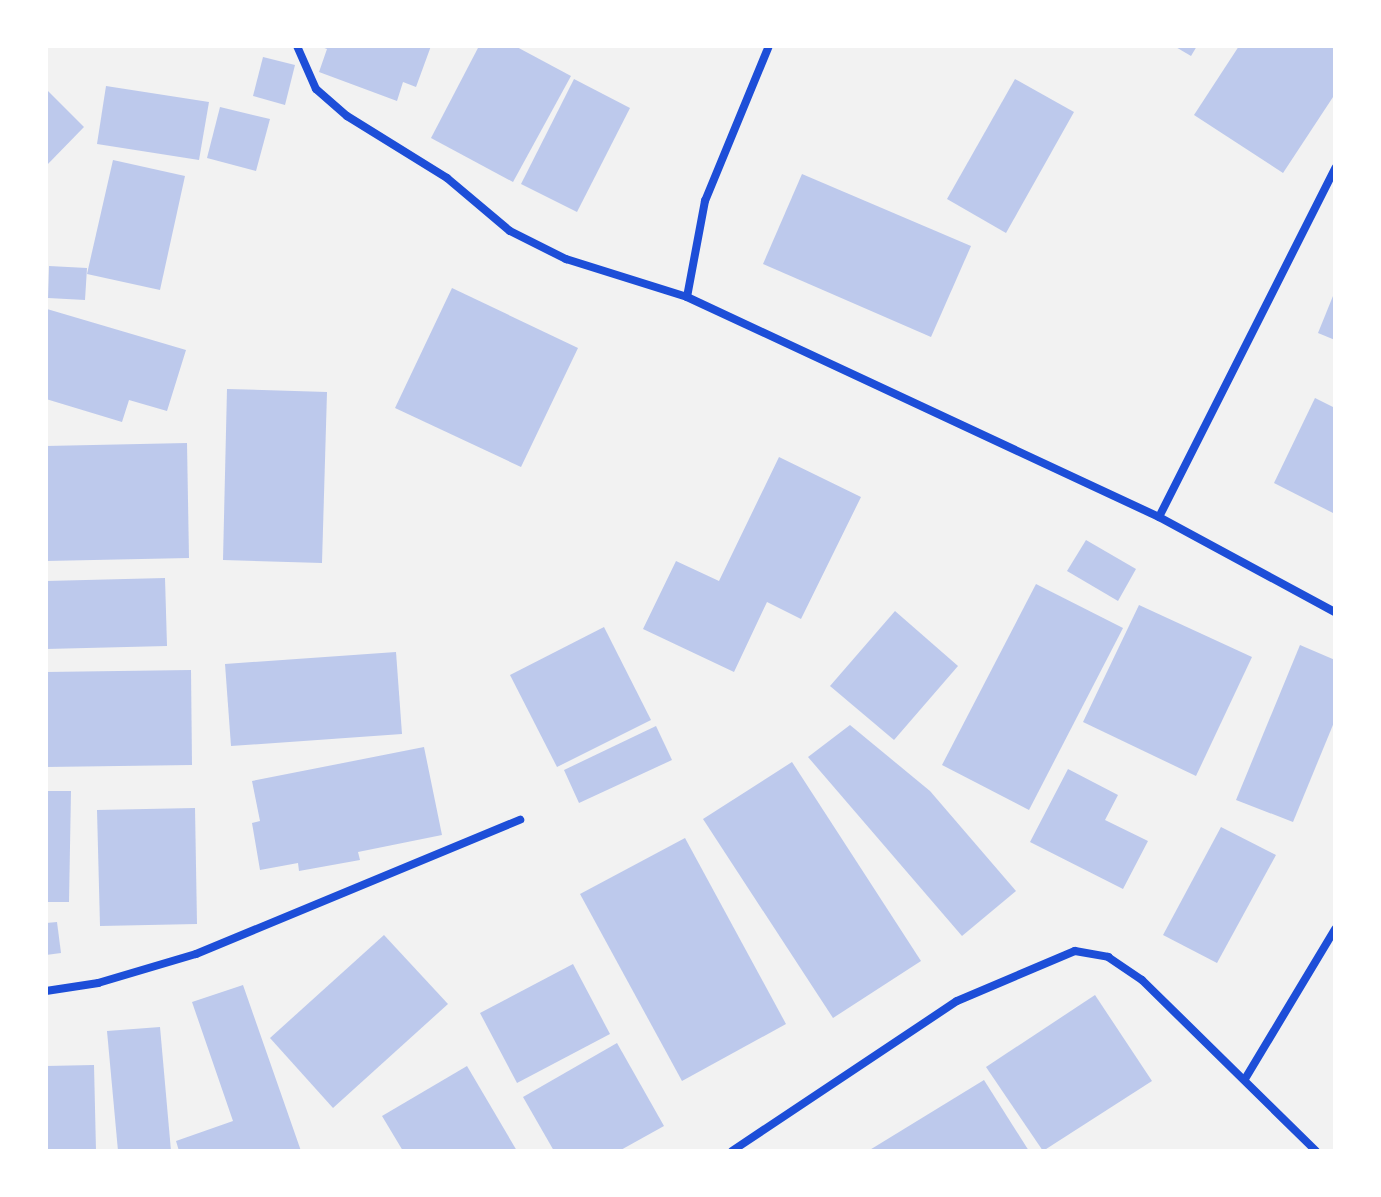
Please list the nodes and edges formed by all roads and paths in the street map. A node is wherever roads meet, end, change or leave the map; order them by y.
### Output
1 (297, 46) edge
2 (769, 46) edge
3 (1335, 168) edge
4 (687, 297) junction
5 (1159, 517) junction
6 (1335, 612) edge
7 (520, 820) dead end
8 (1335, 929) edge
9 (46, 991) edge
10 (1245, 1079) junction
11 (732, 1151) edge
12 (1316, 1151) edge

1 - 4 street
2 - 4 street
3 - 5 street
4 - 5 street
5 - 6 street
7 - 9 street
8 - 10 street
10 - 11 street
10 - 12 street

